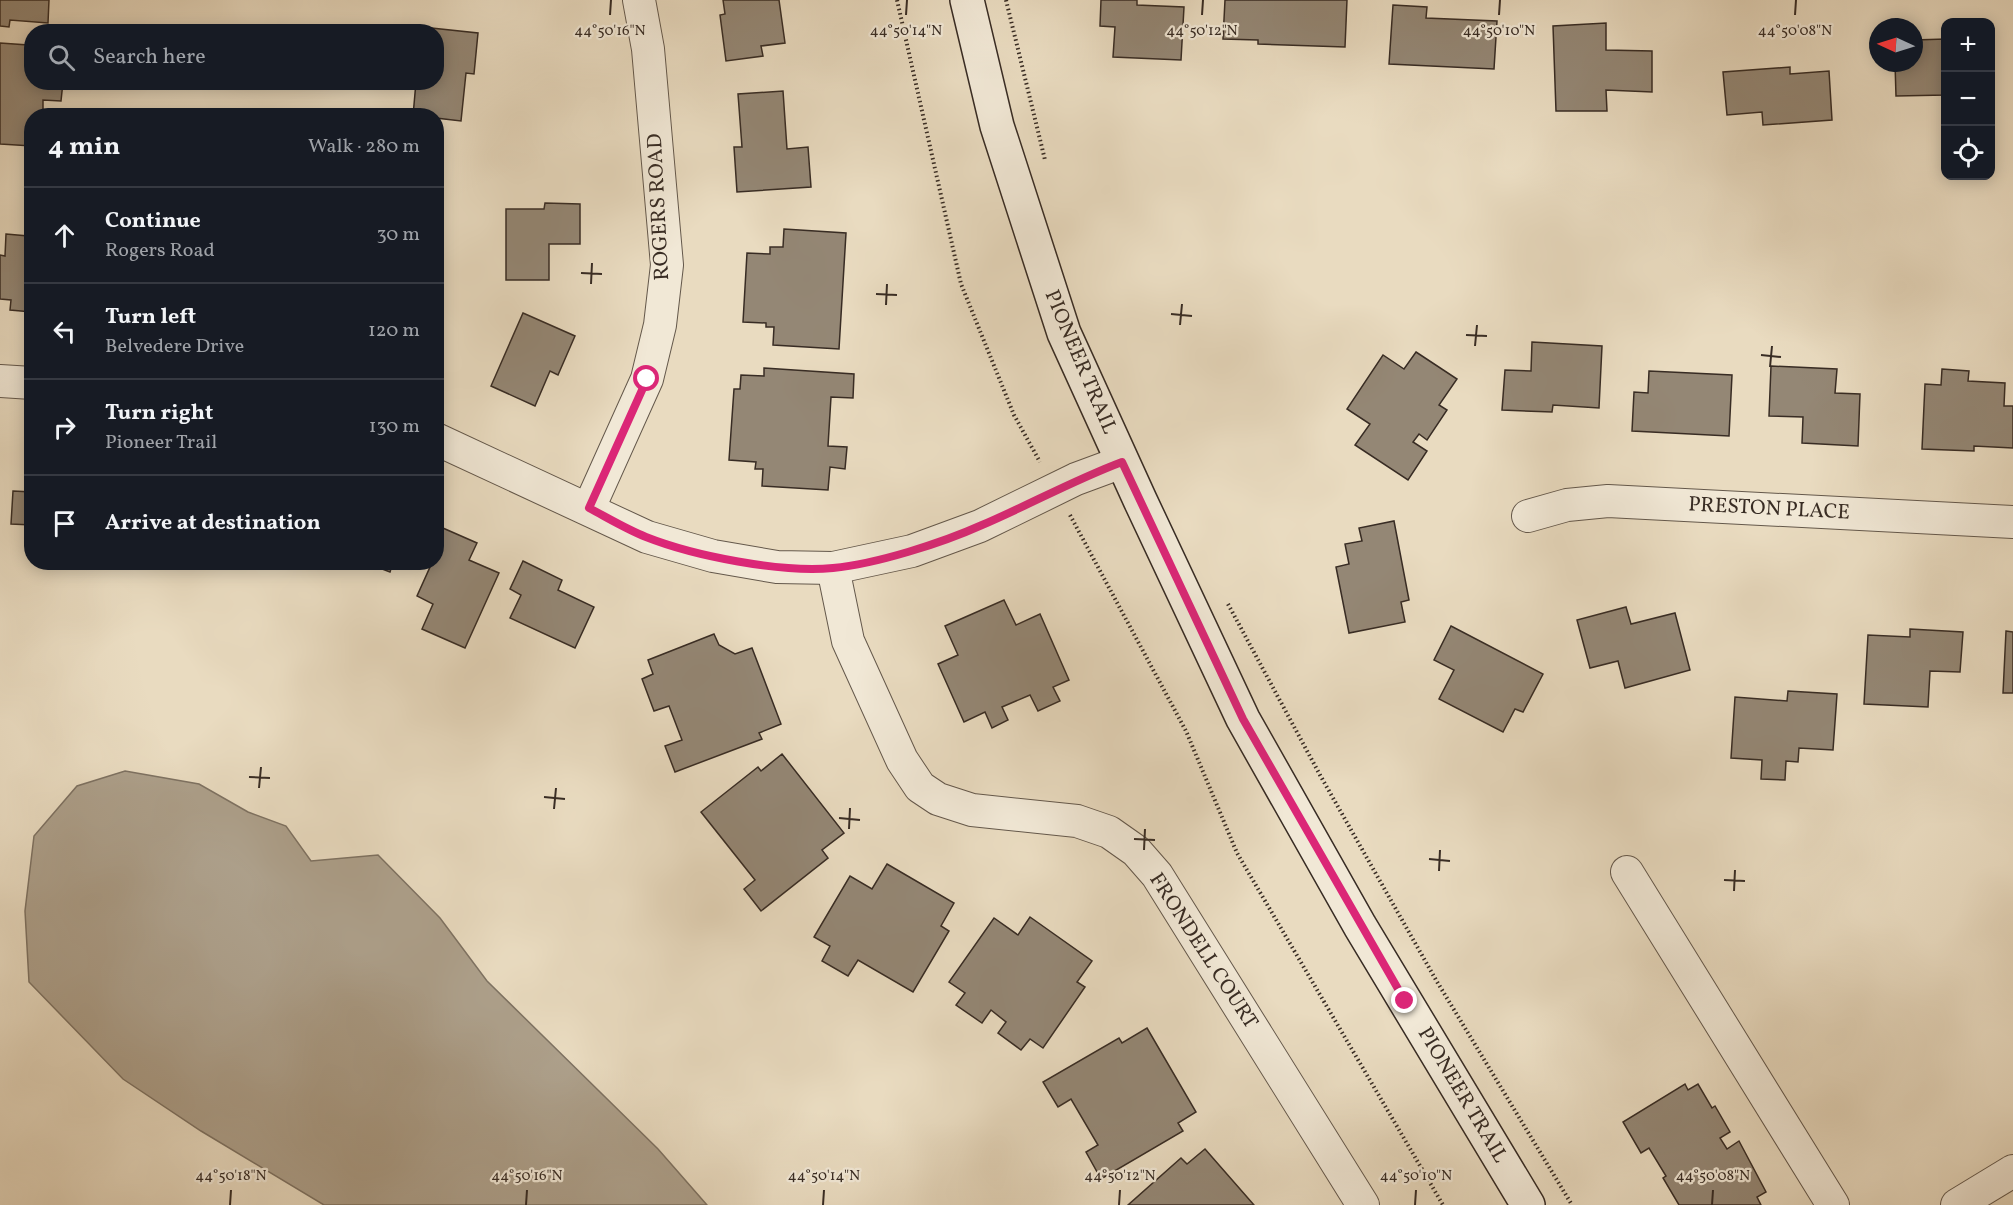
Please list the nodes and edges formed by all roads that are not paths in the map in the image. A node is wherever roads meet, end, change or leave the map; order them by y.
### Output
1 (639, 0) edge
2 (967, 0) edge
3 (0, 381) edge
4 (24, 382) edge
5 (444, 443) edge
6 (1122, 462) junction
7 (589, 508) junction
8 (1527, 516) dead end
9 (2013, 522) edge
10 (833, 568) junction
11 (1627, 872) dead end
12 (2013, 1171) edge
13 (1363, 1205) edge
14 (1528, 1205) edge
15 (1833, 1205) edge
16 (1957, 1205) edge

1 - 7 street, ROGERS ROAD
2 - 6 main road, PIONEER TRAIL
3 - 4 street
5 - 7 street
6 - 10 street
6 - 14 main road, PIONEER TRAIL
7 - 10 street
8 - 9 street, PRESTON PLACE
10 - 13 street, FRONDELL COURT
11 - 15 street
12 - 16 street

